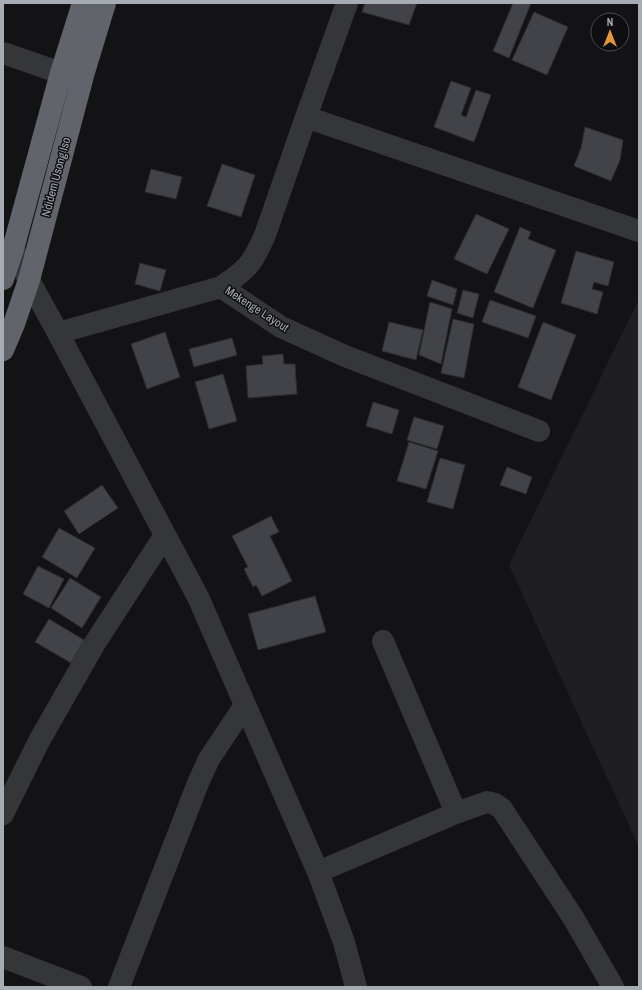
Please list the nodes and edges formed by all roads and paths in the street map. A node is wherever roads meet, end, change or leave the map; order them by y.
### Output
1 (83, 3) edge
2 (105, 3) edge
3 (347, 3) edge
4 (3, 53) edge
5 (61, 72) junction
6 (306, 117) junction
7 (639, 231) edge
8 (13, 249) junction
9 (3, 278) edge
10 (29, 280) junction
11 (221, 287) junction
12 (58, 333) junction
13 (3, 350) edge
14 (539, 431) dead end
15 (165, 535) junction
16 (383, 641) dead end
17 (245, 705) junction
18 (456, 813) junction
19 (3, 814) edge
20 (318, 872) junction
21 (3, 957) edge
22 (81, 987) edge
23 (119, 987) edge
24 (356, 987) edge
25 (613, 987) edge

1 - 5 highway, Ndidem Usong Iso
2 - 10 highway, Ndidem Usong Iso
3 - 6 street, Mekenge Layout
4 - 5 street
5 - 8 highway, Ndidem Usong Iso
6 - 7 street
6 - 11 street, Mekenge Layout
8 - 9 highway, Ndidem Usong Iso
8 - 10 street
10 - 12 street
10 - 13 highway, Ndidem Usong Iso
11 - 12 street
11 - 14 street, Mekenge Layout
12 - 15 street
15 - 17 street
15 - 19 street
16 - 18 street
17 - 20 street
17 - 23 street
18 - 20 street
18 - 25 street
20 - 24 street
21 - 22 street

